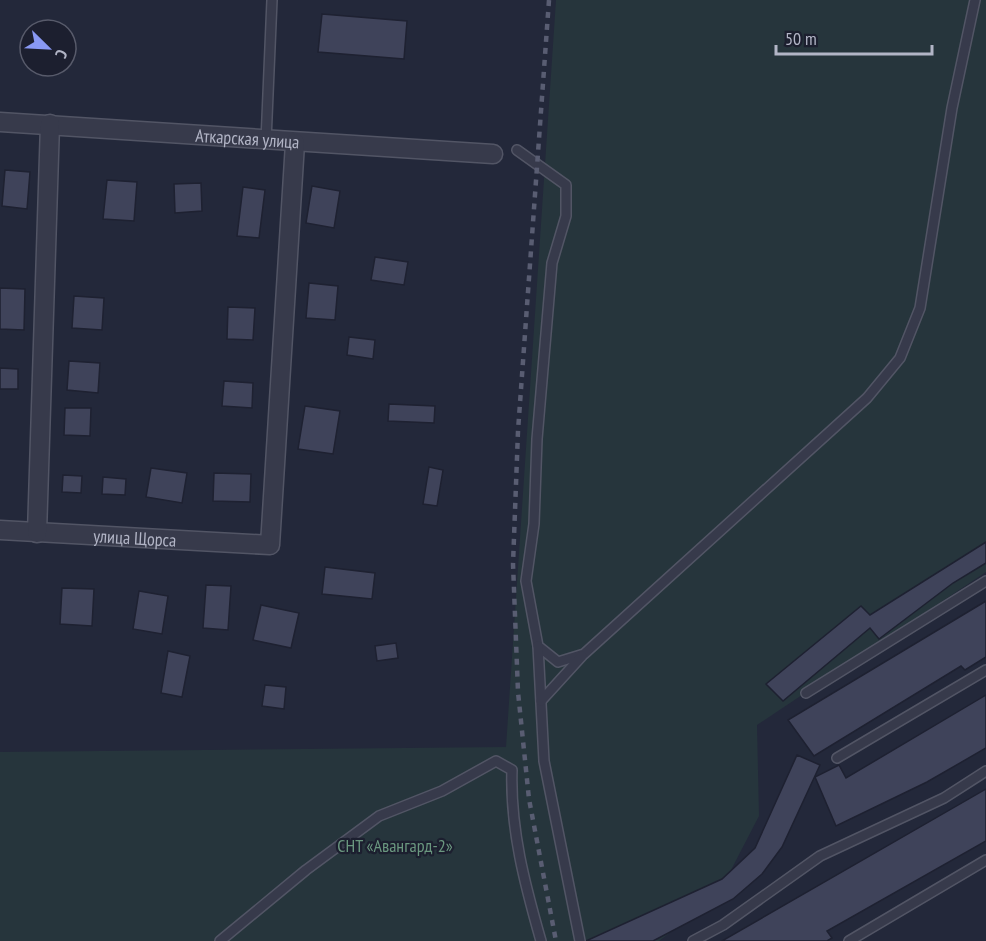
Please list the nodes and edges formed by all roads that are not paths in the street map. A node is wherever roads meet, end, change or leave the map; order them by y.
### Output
1 (272, 0) edge
2 (975, 0) edge
3 (0, 122) edge
4 (50, 124) junction
5 (266, 141) junction
6 (295, 143) junction
7 (517, 150) dead end
8 (493, 154) dead end
9 (0, 530) edge
10 (37, 533) junction
11 (986, 581) edge
12 (538, 646) junction
13 (584, 654) junction
14 (986, 670) edge
15 (806, 693) dead end
16 (541, 701) junction
17 (837, 758) dead end
18 (986, 771) edge
19 (986, 860) edge
20 (220, 941) edge
21 (541, 941) edge
22 (580, 941) edge
23 (693, 941) edge
24 (849, 941) edge

1 - 5 lane
2 - 13 lane
3 - 4 street, Аткарская улица
4 - 5 street, Аткарская улица
4 - 10 street
5 - 6 street, Аткарская улица
6 - 8 street, Аткарская улица
6 - 10 street, улица Щорса
7 - 12 lane
9 - 10 street, улица Щорса
11 - 15 lane
12 - 13 lane
12 - 16 lane
13 - 16 lane
14 - 17 lane
16 - 22 lane
18 - 23 lane
19 - 24 lane
20 - 21 lane

